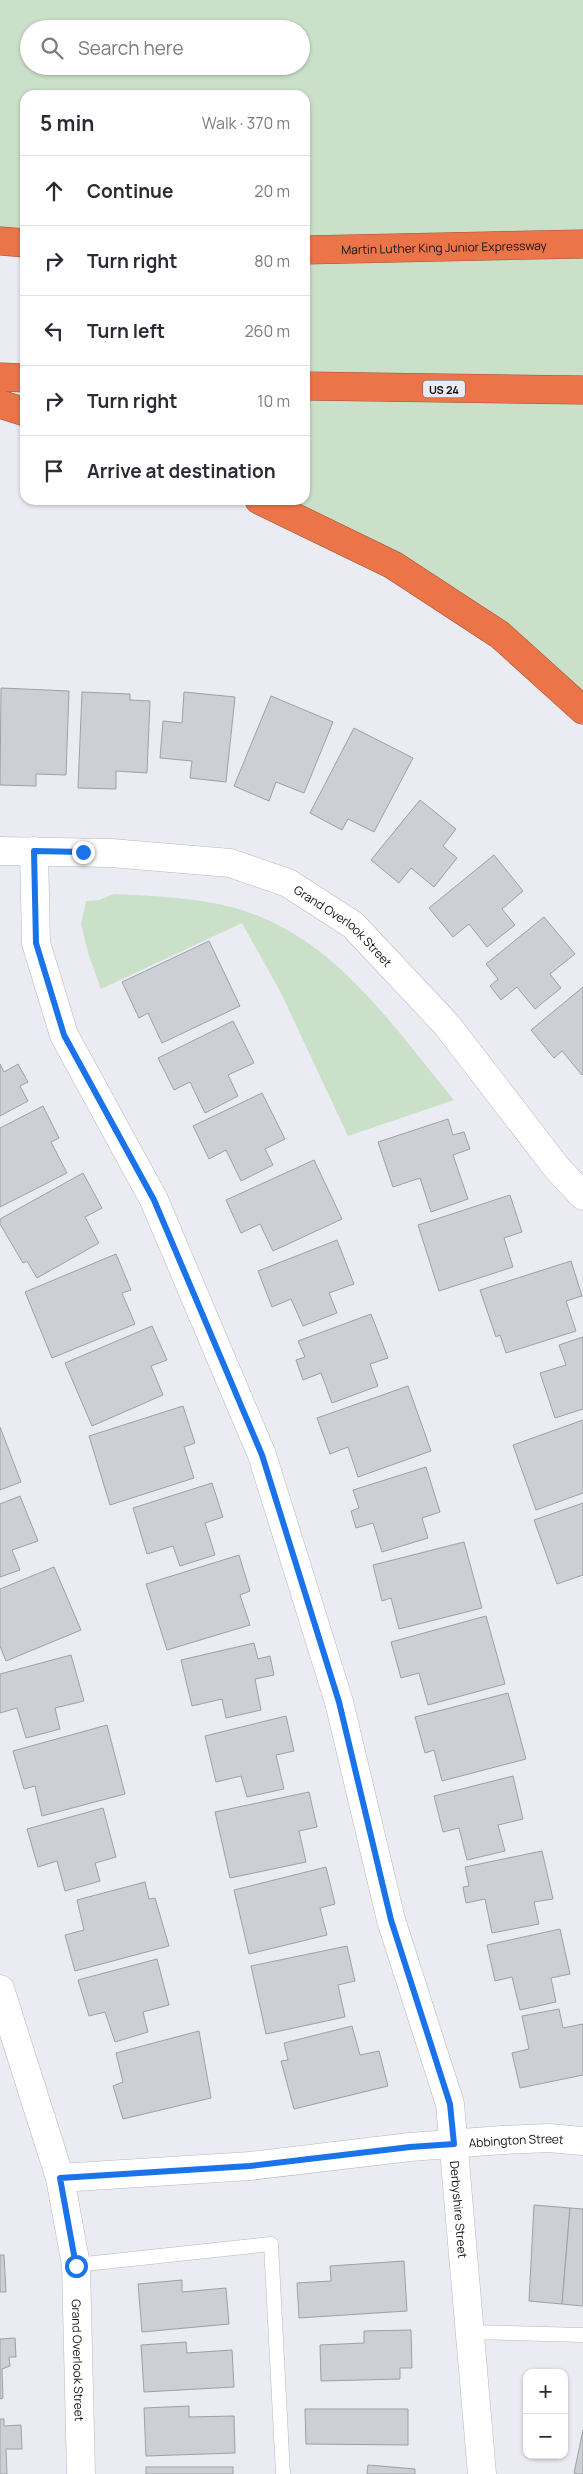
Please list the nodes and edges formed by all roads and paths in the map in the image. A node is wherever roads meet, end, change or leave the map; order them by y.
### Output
1 (0, 241) edge
2 (20, 243) edge
3 (578, 243) edge
4 (310, 250) edge
5 (0, 377) edge
6 (20, 378) edge
7 (310, 386) edge
8 (583, 390) edge
9 (0, 404) edge
10 (20, 410) edge
11 (269, 505) edge
12 (583, 710) edge
13 (0, 850) edge
14 (34, 851) junction
15 (583, 1196) edge
16 (0, 1989) edge
17 (583, 2141) edge
18 (454, 2144) junction
19 (60, 2178) junction
20 (76, 2266) junction
21 (471, 2332) junction
22 (583, 2335) edge
23 (81, 2474) edge
24 (283, 2474) edge
25 (482, 2474) edge

1 - 2 highway
3 - 4 highway, Martin Luther King Junior Expressway
5 - 6 highway
7 - 8 highway, US 24
9 - 10 highway
11 - 12 highway
13 - 14 street, Grand Overlook Street
14 - 15 street, Grand Overlook Street
14 - 18 street, Derbyshire Street
16 - 19 street, Grand Overlook Street
17 - 18 street, Abbington Street
18 - 19 street, Abbington Street
18 - 21 street, Derbyshire Street
19 - 20 street, Grand Overlook Street
20 - 23 street, Grand Overlook Street
20 - 24 lane
21 - 22 lane
21 - 25 street, Derbyshire Street

